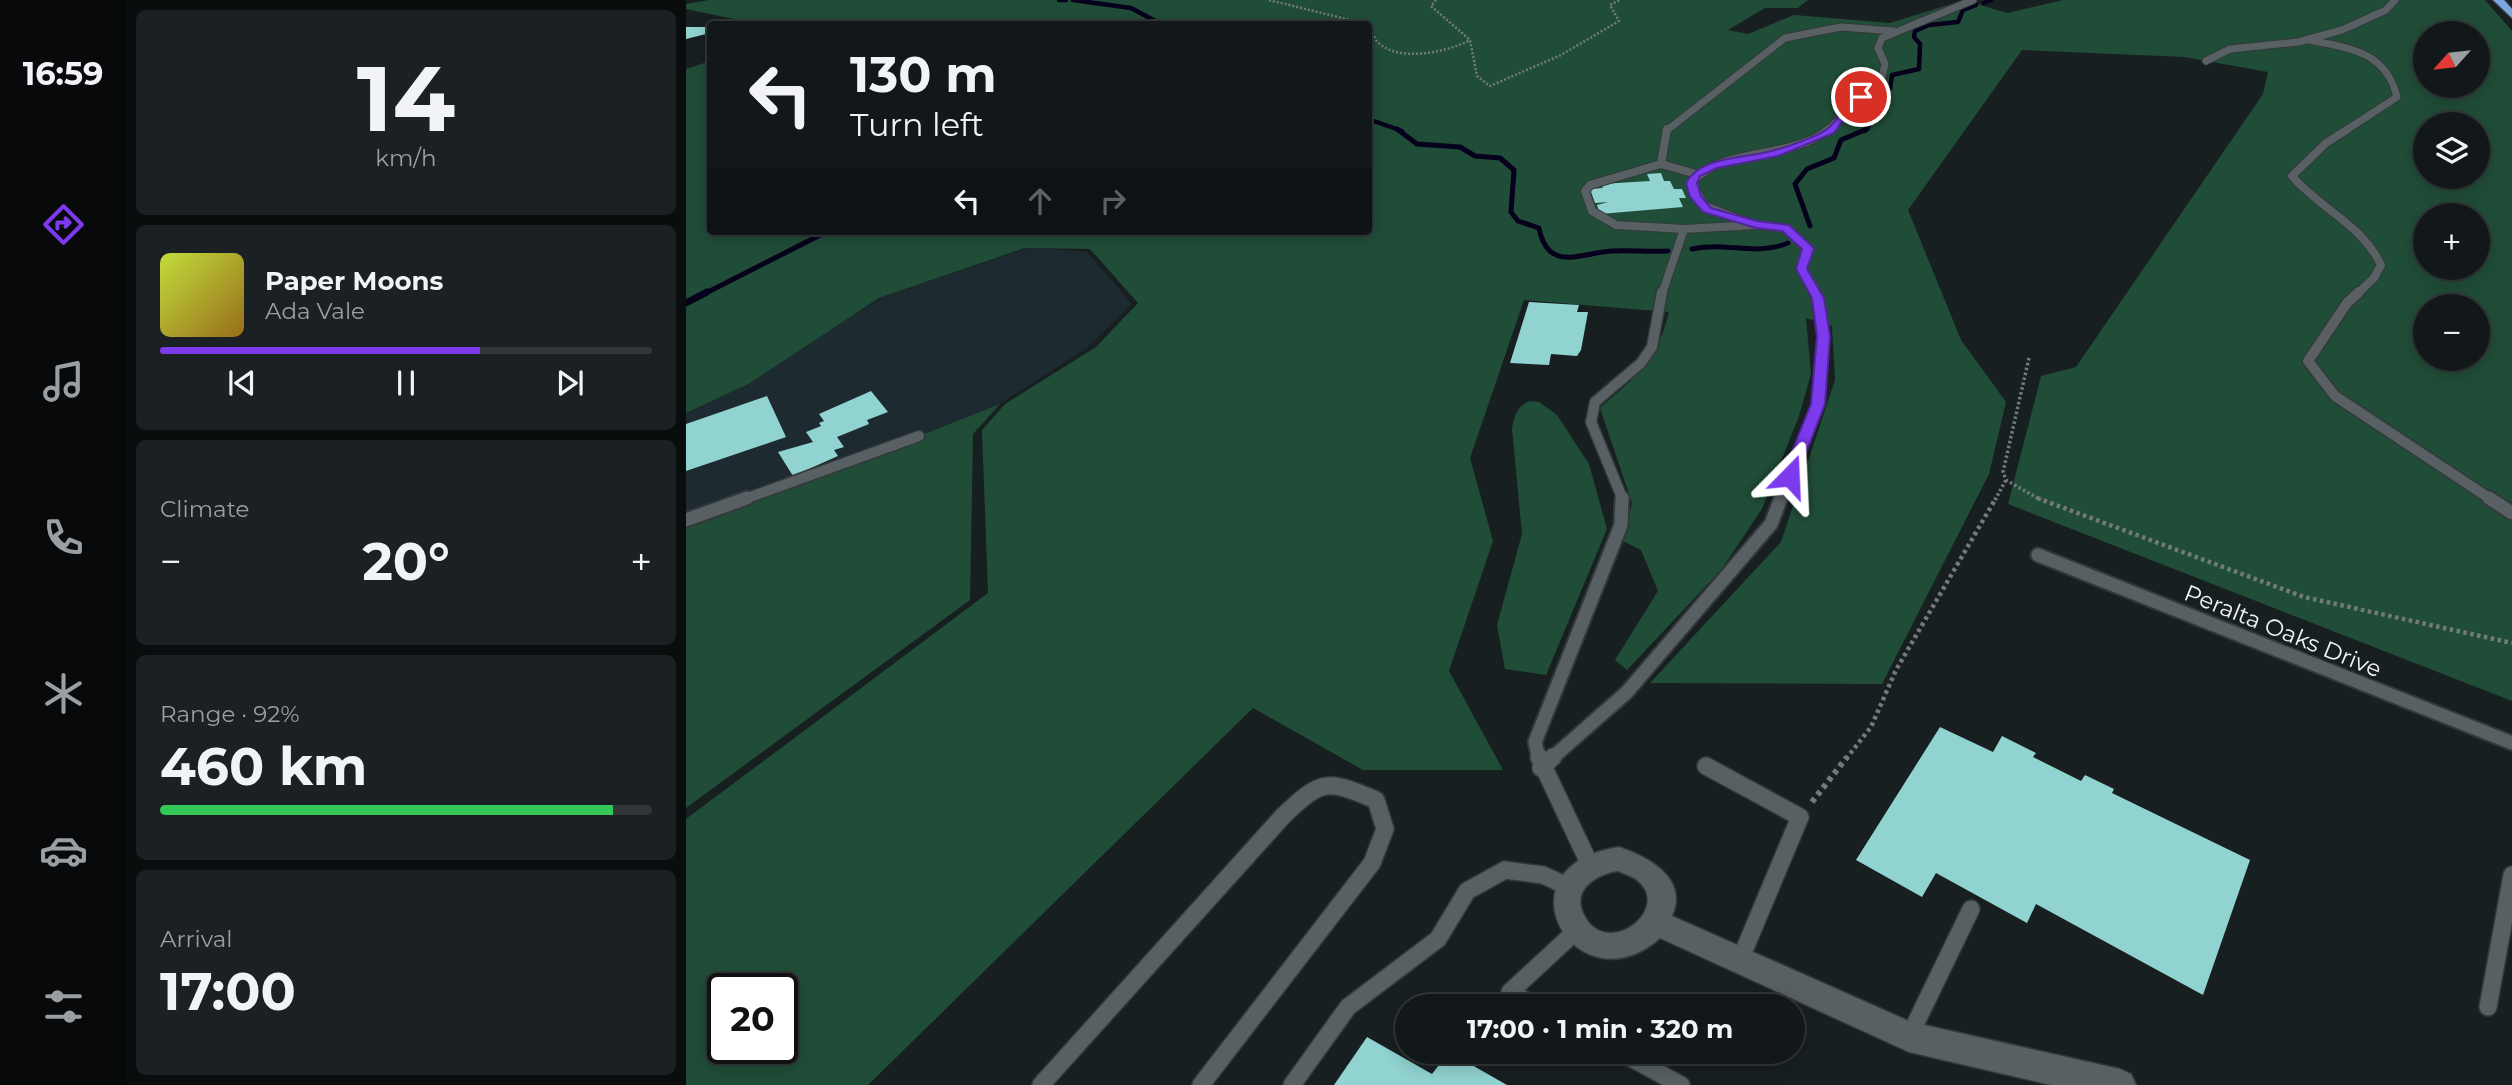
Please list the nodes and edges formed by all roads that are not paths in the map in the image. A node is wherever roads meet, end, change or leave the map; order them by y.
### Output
1 (1973, 0) edge
2 (2395, 0) edge
3 (2498, 0) edge
4 (2512, 15) edge
5 (1894, 31) junction
6 (2309, 40) junction
7 (2206, 61) dead end
8 (1661, 164) junction
9 (1696, 174) junction
10 (1756, 225) junction
11 (1684, 229) junction
12 (919, 436) dead end
13 (2512, 513) edge
14 (686, 520) edge
15 (2038, 555) dead end
16 (2512, 743) edge
17 (1706, 766) dead end
18 (1541, 768) junction
19 (1590, 865) junction
20 (2512, 875) edge
21 (1569, 887) junction
22 (1970, 909) dead end
23 (1657, 923) junction
24 (1577, 930) junction
25 (1740, 960) junction
26 (1514, 994) edge
27 (2488, 1007) dead end
28 (1909, 1037) junction
29 (1642, 1064) edge
30 (1041, 1085) edge
31 (1201, 1085) edge
32 (1292, 1085) edge
33 (1681, 1085) edge
34 (2120, 1085) edge

1 - 5 lane
2 - 6 lane
3 - 4 highway
5 - 8 lane
5 - 9 lane
6 - 7 lane
6 - 13 lane
8 - 9 lane
8 - 11 lane
9 - 10 lane
10 - 11 lane
10 - 18 lane
11 - 18 lane
12 - 14 lane
15 - 16 lane, Peralta Oaks Drive
17 - 25 lane
18 - 19 lane
19 - 21 street
19 - 23 street
20 - 27 lane
21 - 24 street
21 - 32 lane
22 - 28 lane
23 - 24 street
23 - 25 street
24 - 26 lane
25 - 28 street
28 - 34 street
29 - 33 lane
30 - 31 lane

